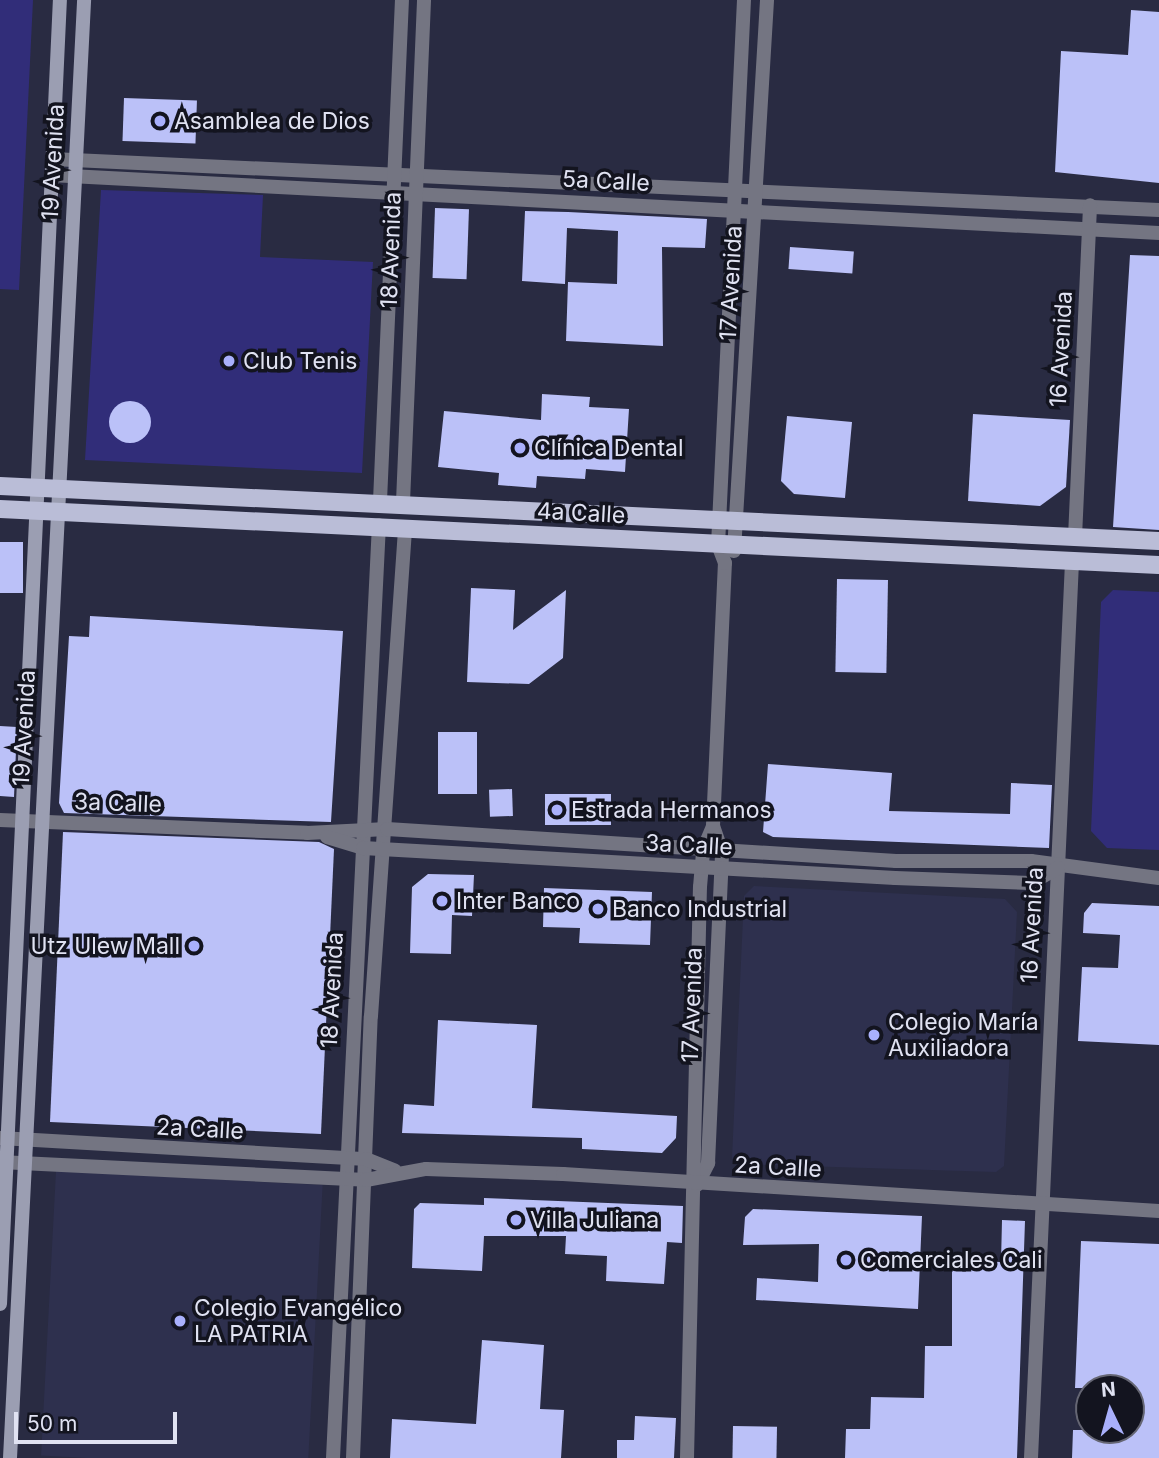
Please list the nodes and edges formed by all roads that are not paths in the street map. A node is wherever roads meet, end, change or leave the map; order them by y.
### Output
1 (60, 0) edge
2 (84, 0) edge
3 (402, 0) edge
4 (424, 0) edge
5 (744, 0) edge
6 (767, 0) edge
7 (52, 159) junction
8 (76, 160) junction
9 (51, 175) junction
10 (394, 175) junction
11 (416, 177) junction
12 (75, 178) junction
13 (736, 192) junction
14 (394, 193) junction
15 (416, 194) junction
16 (758, 194) junction
17 (1090, 205) junction
18 (736, 210) junction
19 (1159, 210) edge
20 (757, 212) junction
21 (1089, 230) junction
22 (1159, 233) edge
23 (0, 486) edge
24 (37, 488) junction
25 (57, 489) junction
26 (380, 501) junction
27 (403, 502) junction
28 (0, 509) edge
29 (36, 511) junction
30 (56, 512) junction
31 (719, 520) junction
32 (740, 520) junction
33 (379, 525) junction
34 (405, 528) junction
35 (1075, 537) junction
36 (1159, 541) edge
37 (718, 545) junction
38 (739, 545) junction
39 (1072, 562) junction
40 (725, 563) junction
41 (1159, 565) edge
42 (0, 820) edge
43 (24, 821) junction
44 (43, 822) junction
45 (713, 826) junction
46 (387, 829) junction
47 (364, 830) junction
48 (318, 834) junction
49 (565, 842) junction
50 (386, 847) junction
51 (363, 848) junction
52 (703, 850) junction
53 (722, 852) junction
54 (564, 861) junction
55 (896, 861) junction
56 (1058, 868) junction
57 (702, 869) junction
58 (721, 870) junction
59 (1159, 877) edge
60 (895, 878) junction
61 (4, 1138) edge
62 (25, 1140) junction
63 (345, 1159) junction
64 (366, 1159) junction
65 (3, 1162) edge
66 (25, 1163) junction
67 (395, 1171) junction
68 (344, 1178) junction
69 (366, 1180) junction
70 (697, 1185) junction
71 (1042, 1204) junction
72 (1159, 1212) edge
73 (0, 1304) edge
74 (10, 1458) edge
75 (333, 1458) edge
76 (353, 1458) edge
77 (687, 1458) edge
78 (1031, 1458) edge

1 - 7 main road, 19 Avenida
2 - 8 main road, 19 Avenida
3 - 10 street, 18 Avenida
4 - 11 street, 18 Avenida
5 - 13 street, 17 Avenida
6 - 16 street, 17 Avenida
7 - 8 street, 5a Calle
7 - 9 main road, 19 Avenida
8 - 10 street, 5a Calle
8 - 12 main road, 19 Avenida
9 - 12 street, 5a Calle
9 - 24 main road, 19 Avenida
10 - 11 street, 5a Calle
10 - 14 street, 18 Avenida
11 - 13 street, 5a Calle
11 - 15 street, 18 Avenida
12 - 14 street, 5a Calle
12 - 25 main road, 19 Avenida
13 - 16 street, 5a Calle
13 - 18 street, 17 Avenida
14 - 15 street, 5a Calle
14 - 26 street, 18 Avenida
15 - 18 street, 5a Calle
15 - 27 street, 18 Avenida
16 - 17 street, 5a Calle
16 - 20 street, 17 Avenida
17 - 19 street, 5a Calle
17 - 21 street, 16 Avenida
18 - 20 street, 5a Calle
18 - 31 street, 17 Avenida
20 - 21 street, 5a Calle
20 - 32 street, 17 Avenida
21 - 22 street, 5a Calle
21 - 35 street, 16 Avenida
23 - 24 main road, 4a Calle
24 - 25 main road, 4a Calle
24 - 29 main road, 19 Avenida
25 - 26 main road, 4a Calle
25 - 30 main road, 19 Avenida
26 - 27 main road, 4a Calle
27 - 31 main road, 4a Calle
28 - 29 main road, 4a Calle
29 - 30 main road, 4a Calle
29 - 43 main road, 19 Avenida
30 - 33 main road, 4a Calle
30 - 44 main road, 19 Avenida
31 - 32 main road, 4a Calle
31 - 37 street, 17 Avenida
32 - 35 main road, 4a Calle
32 - 38 street, 17 Avenida
33 - 34 main road, 4a Calle
33 - 47 street, 18 Avenida
34 - 37 main road, 4a Calle
34 - 46 street, 18 Avenida
35 - 36 main road, 4a Calle
37 - 38 main road, 4a Calle
37 - 40 street, 17 Avenida
38 - 39 main road, 4a Calle
38 - 40 street
39 - 41 main road, 4a Calle
39 - 56 street, 16 Avenida
40 - 45 street, 17 Avenida
42 - 43 street, 3a Calle
43 - 44 street, 3a Calle
43 - 61 main road, 19 Avenida
44 - 48 street, 3a Calle
44 - 62 main road, 19 Avenida
45 - 52 street, 17 Avenida
45 - 53 street, 17 Avenida
46 - 47 street, 3a Calle
46 - 49 street, 3a Calle
46 - 50 street, 18 Avenida
47 - 48 street, 3a Calle
47 - 51 street, 18 Avenida
48 - 51 street, 3a Calle
49 - 52 street, 3a Calle
49 - 54 street
50 - 51 street, 3a Calle
50 - 54 street, 3a Calle
50 - 64 street, 18 Avenida
51 - 63 street, 18 Avenida
52 - 53 street, 3a Calle
52 - 57 street, 17 Avenida
53 - 55 street, 3a Calle
53 - 58 street, 17 Avenida
54 - 57 street, 3a Calle
55 - 56 street, 3a Calle
55 - 60 street
56 - 59 street, 3a Calle
56 - 60 street, 3a Calle
56 - 71 street, 16 Avenida
57 - 58 street, 3a Calle
57 - 70 street, 17 Avenida
58 - 60 street, 3a Calle
58 - 70 street, 17 Avenida
61 - 62 street, 2a Calle
61 - 65 main road, 19 Avenida
62 - 63 street, 2a Calle
62 - 66 main road, 19 Avenida
63 - 64 street, 2a Calle
63 - 68 street, 18 Avenida
64 - 67 street, 2a Calle
64 - 69 street, 18 Avenida
65 - 66 street, 2a Calle
65 - 73 main road, 19 Avenida
66 - 68 street, 2a Calle
66 - 74 main road, 19 Avenida
67 - 69 street, 2a Calle
67 - 70 street, 2a Calle
68 - 69 street, 2a Calle
68 - 75 street, 18 Avenida
69 - 76 street, 18 Avenida
70 - 71 street, 2a Calle
70 - 77 street, 17 Avenida
71 - 72 street, 2a Calle
71 - 78 street, 16 Avenida

